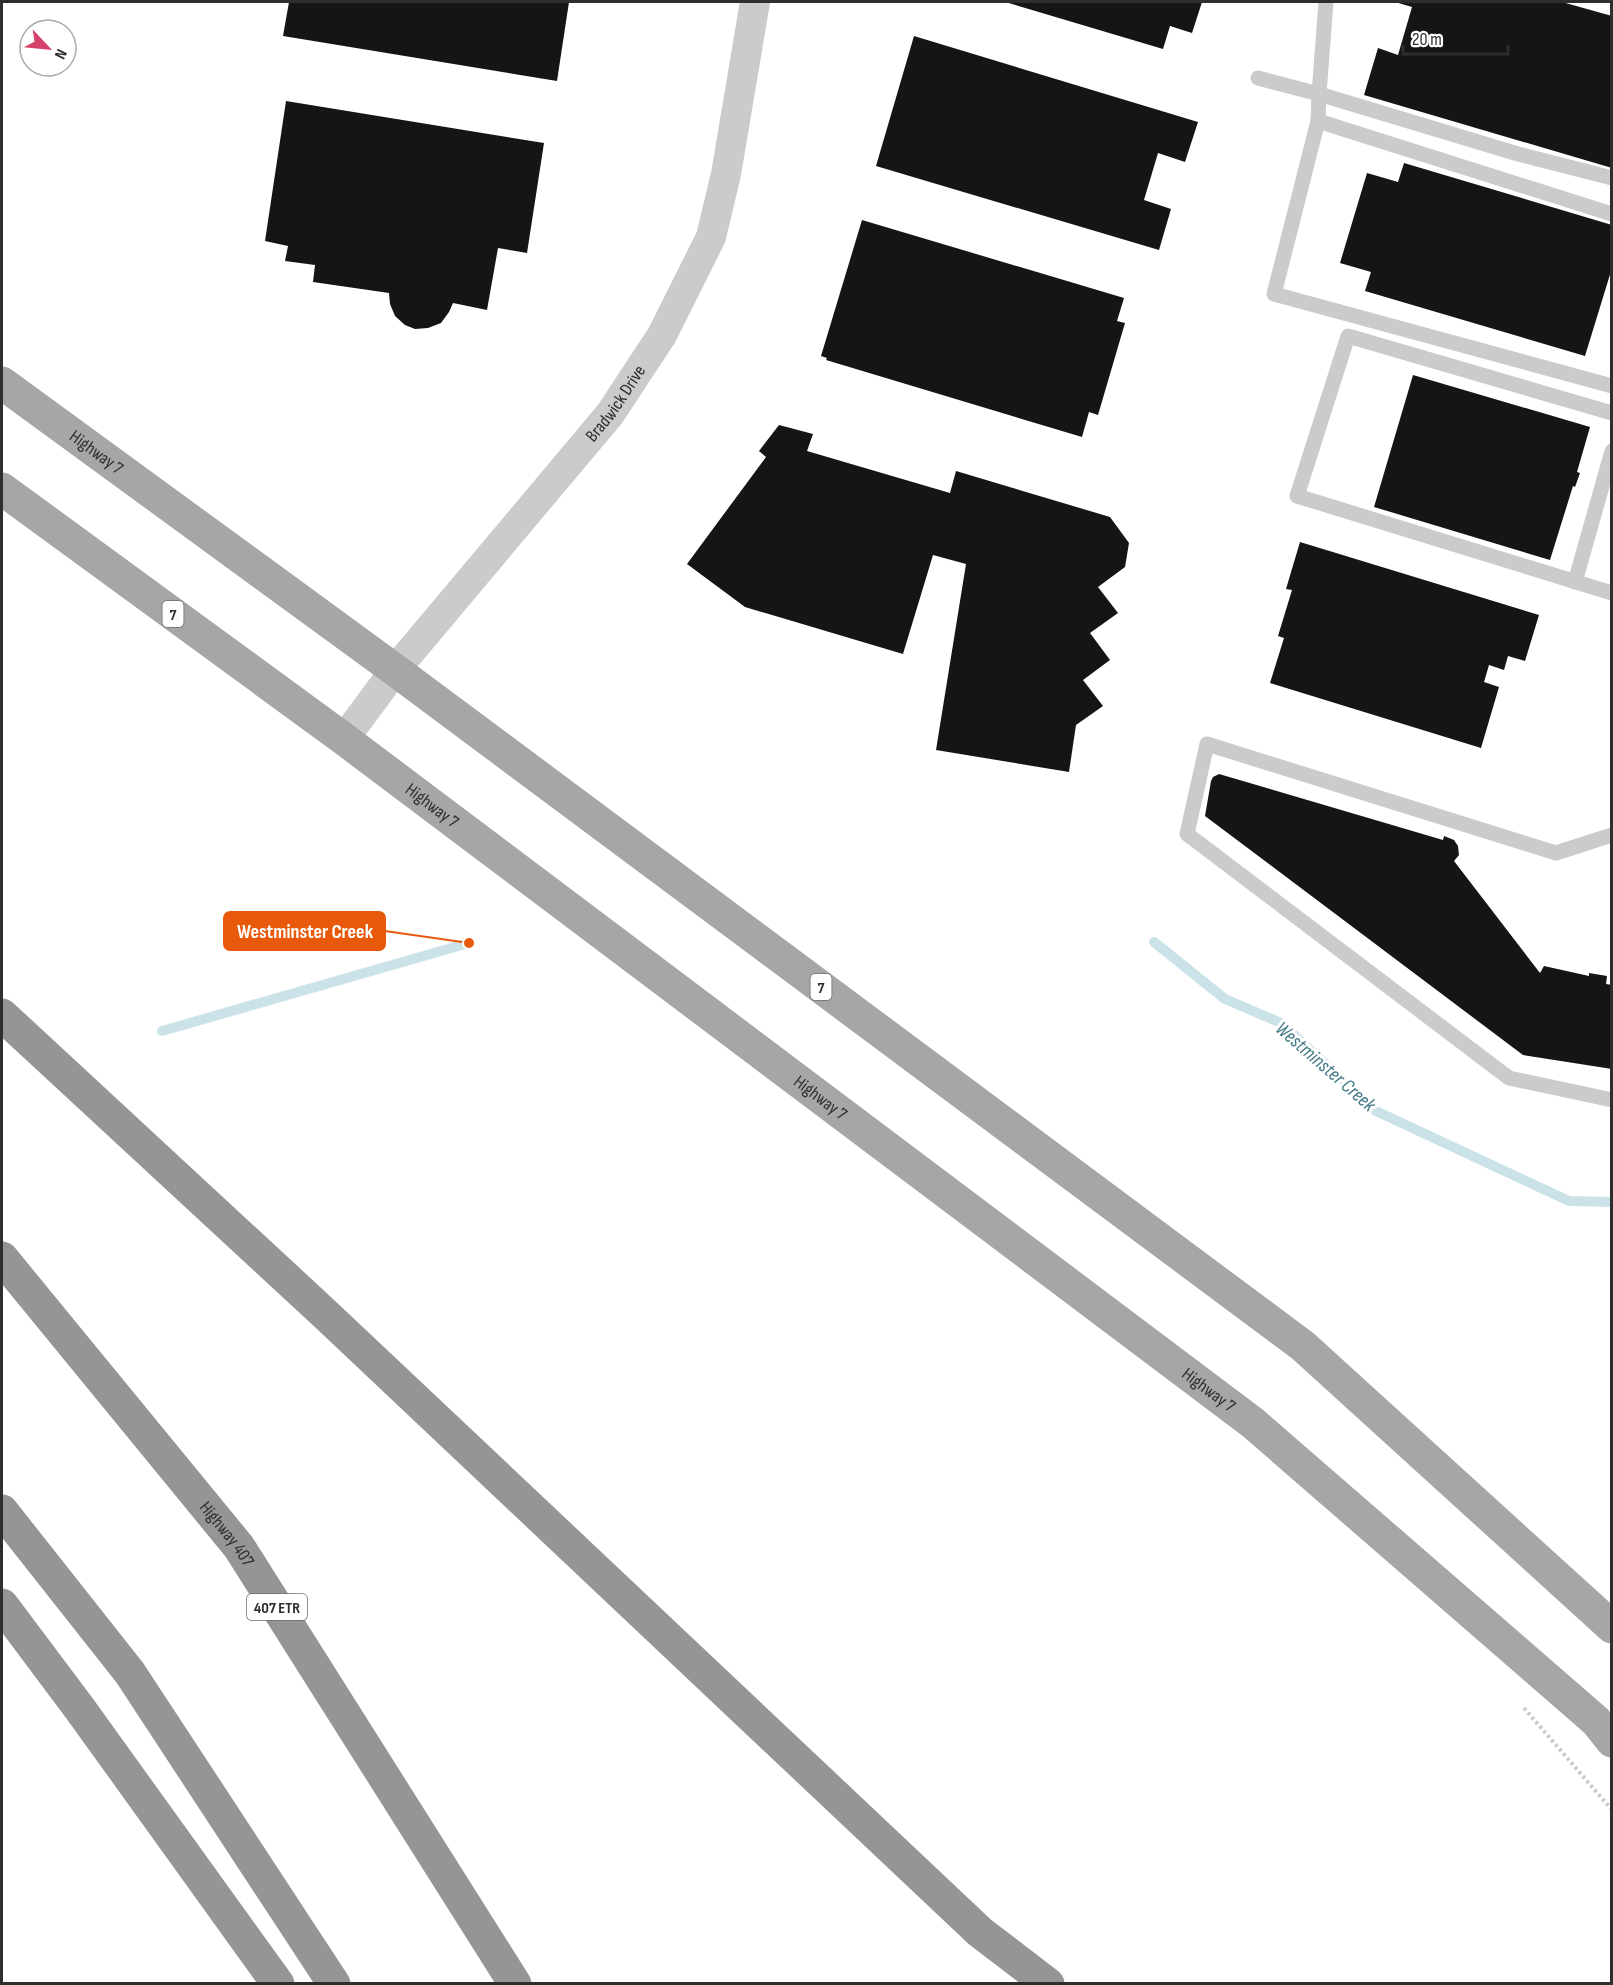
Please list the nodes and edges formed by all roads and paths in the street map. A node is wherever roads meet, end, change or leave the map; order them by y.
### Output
1 (755, 2) edge
2 (1326, 2) edge
3 (1258, 78) dead end
4 (1319, 94) junction
5 (1318, 121) junction
6 (1611, 178) edge
7 (1611, 214) edge
8 (1347, 314) junction
9 (1348, 336) junction
10 (2, 383) edge
11 (1611, 386) edge
12 (1611, 413) edge
13 (1611, 451) edge
14 (2, 489) edge
15 (1575, 582) junction
16 (1611, 593) edge
17 (395, 670) junction
18 (344, 739) junction
19 (1611, 835) edge
20 (2, 1015) edge
21 (1611, 1100) edge
22 (2, 1258) edge
23 (2, 1511) edge
24 (2, 1605) edge
25 (1611, 1627) edge
26 (1611, 1742) edge
27 (278, 1983) edge
28 (334, 1983) edge
29 (515, 1983) edge
30 (1048, 1983) edge

1 - 17 street, Bradwick Drive
2 - 4 lane
3 - 4 lane
4 - 5 lane
4 - 6 lane
5 - 7 lane
5 - 8 lane
8 - 9 lane
8 - 11 lane
9 - 12 lane
9 - 15 lane
10 - 17 main road, Highway 7 / 7
13 - 15 lane
14 - 18 main road, Highway 7 / 7
15 - 16 lane
17 - 18 street, Bradwick Drive
17 - 25 main road, Highway 7 / 7
18 - 26 main road, Highway 7 / 7
19 - 21 lane
20 - 30 highway
22 - 29 highway, Highway 407 / 407 ETR
23 - 28 highway
24 - 27 highway

